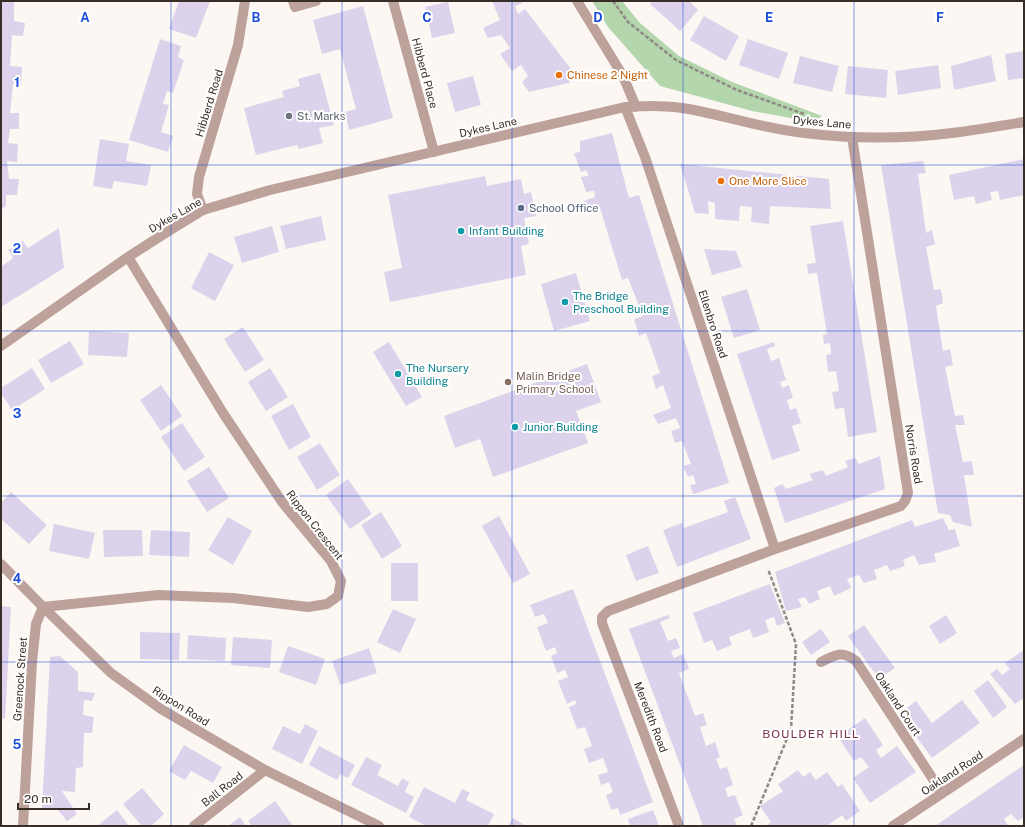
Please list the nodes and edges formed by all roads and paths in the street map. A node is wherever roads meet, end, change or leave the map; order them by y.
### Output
1 (245, 1) edge
2 (293, 1) edge
3 (316, 1) edge
4 (393, 1) edge
5 (577, 1) edge
6 (613, 1) edge
7 (625, 107) junction
8 (636, 107) junction
9 (809, 116) dead end
10 (1024, 122) edge
11 (852, 137) junction
12 (434, 152) junction
13 (203, 210) junction
14 (128, 257) junction
15 (1, 346) edge
16 (775, 549) junction
17 (762, 554) junction
18 (1, 564) edge
19 (42, 607) junction
20 (602, 617) joint
21 (821, 662) dead end
22 (1024, 739) edge
23 (265, 770) junction
24 (942, 793) junction
25 (23, 826) edge
26 (194, 826) edge
27 (379, 826) edge
28 (679, 826) edge
29 (751, 826) edge
30 (892, 826) edge

1 - 13 street, Hibberd Road
2 - 3 street
4 - 12 street, Hibberd Place
5 - 8 street
6 - 9 path
7 - 8 street, Dykes Lane
7 - 12 street, Dykes Lane
7 - 16 street, Ellenbro Road
8 - 11 street, Dykes Lane
10 - 11 street, Dykes Lane
11 - 16 street, Norris Road
12 - 13 street, Dykes Lane
13 - 14 street, Dykes Lane
14 - 15 street, Dykes Lane
14 - 19 street, Rippon Crescent
16 - 17 street, Norris Road
17 - 20 street, Norris Road
17 - 29 path
18 - 19 street, Rippon Road
19 - 23 street, Rippon Road
19 - 25 street, Greenock Street
20 - 28 street, Meredith Road
21 - 24 street, Oakland Court
22 - 24 street, Oakland Road
23 - 26 street, Ball Road
23 - 27 street, Rippon Road
24 - 30 street, Oakland Road

